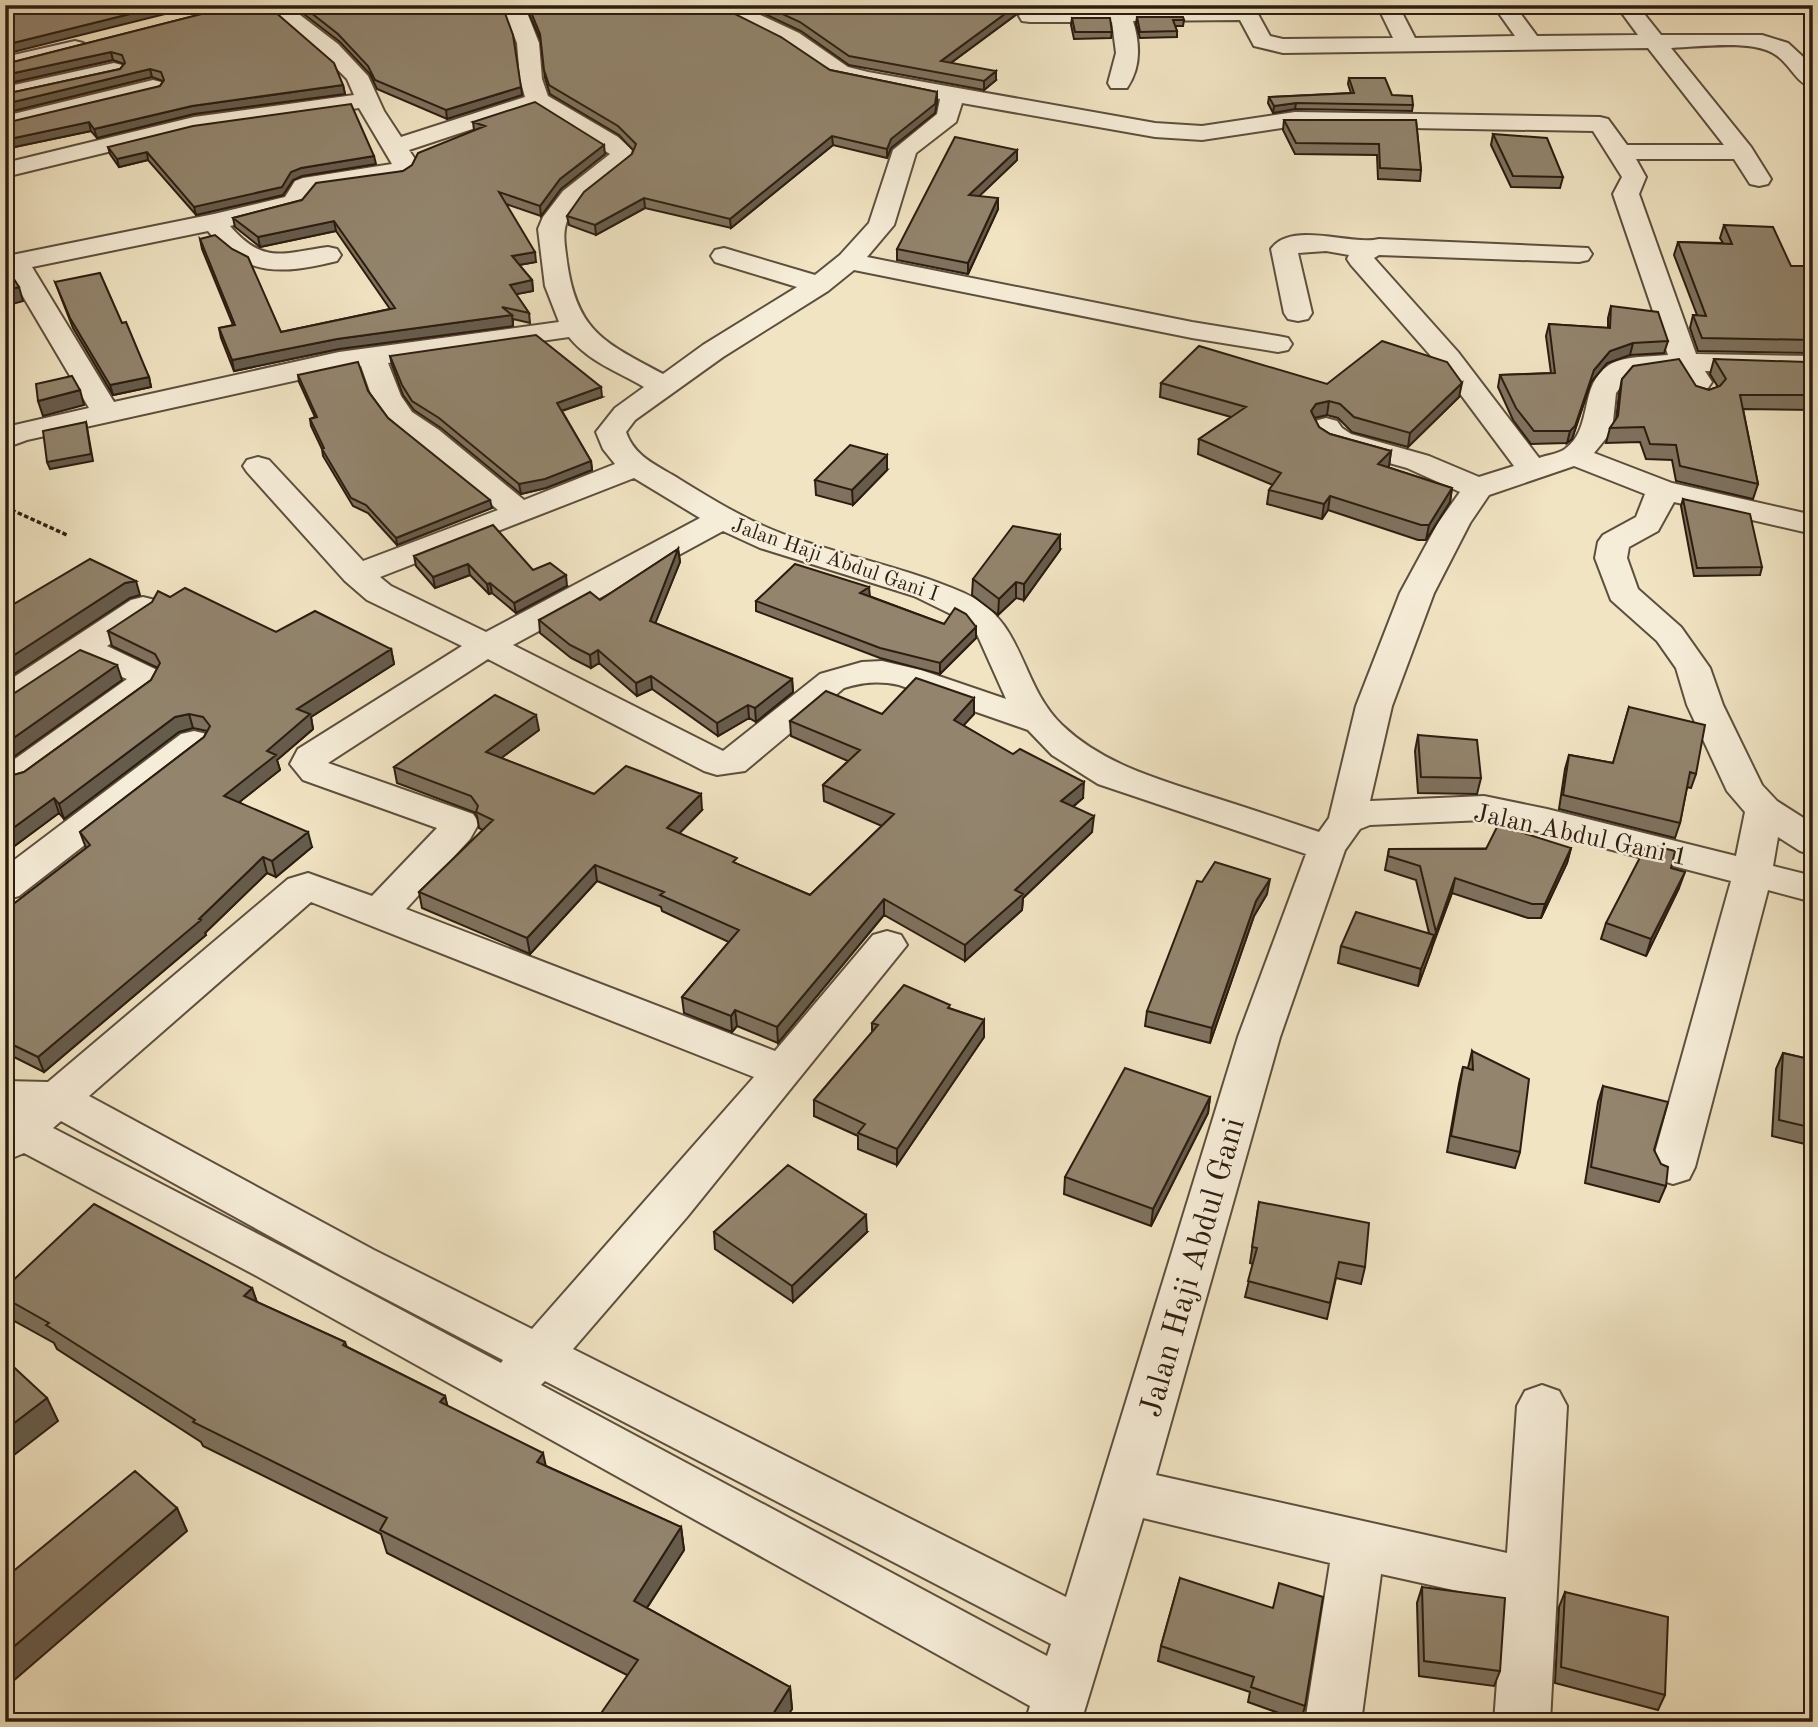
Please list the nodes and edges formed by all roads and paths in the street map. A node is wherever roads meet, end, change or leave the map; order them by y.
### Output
1 (273, 5) edge
2 (513, 5) edge
3 (721, 5) edge
4 (1387, 5) edge
5 (1503, 5) edge
6 (1626, 5) edge
7 (1118, 10) edge
8 (1243, 10) edge
9 (1030, 16) dead end
10 (1655, 40) junction
11 (1529, 41) junction
12 (1407, 43) junction
13 (5, 64) edge
14 (129, 66) junction
15 (1813, 81) edge
16 (1119, 83) dead end
17 (153, 87) junction
18 (5, 94) edge
19 (953, 96) junction
20 (367, 99) junction
21 (538, 100) junction
22 (5, 123) edge
23 (194, 124) junction
24 (396, 146) junction
25 (1620, 152) junction
26 (1742, 152) junction
27 (5, 170) edge
28 (1759, 179) dead end
29 (214, 222) junction
30 (1363, 251) junction
31 (1579, 254) dead end
32 (328, 255) dead end
33 (724, 256) dead end
34 (849, 261) junction
35 (819, 285) junction
36 (1298, 313) dead end
37 (574, 328) junction
38 (1278, 344) dead end
39 (372, 357) junction
40 (1685, 362) junction
41 (1813, 365) edge
42 (663, 387) junction
43 (1704, 393) edge
44 (105, 411) junction
45 (1326, 427) dead end
46 (9, 431) edge
47 (1575, 456) junction
48 (258, 466) dead end
49 (636, 466) junction
50 (1532, 469) junction
51 (1478, 488) junction
52 (1662, 490) junction
53 (5, 507) edge
54 (520, 513) junction
55 (722, 519) junction
56 (1813, 525) edge
57 (67, 535) dead end
58 (357, 574) junction
59 (143, 607) edge
60 (487, 645) junction
61 (80, 648) junction
62 (5, 699) edge
63 (1038, 722) junction
64 (194, 742) edge
65 (15, 776) edge
66 (1764, 810) junction
67 (1337, 834) junction
68 (1813, 842) edge
69 (1754, 874) junction
70 (5, 887) edge
71 (1813, 888) edge
72 (379, 913) junction
73 (887, 945) dead end
74 (783, 1070) junction
75 (57, 1099) junction
76 (9, 1122) edge
77 (1673, 1167) dead end
78 (283, 1246) junction
79 (541, 1354) junction
80 (507, 1390) junction
81 (1542, 1406) dead end
82 (1126, 1491) junction
83 (1359, 1546) junction
84 (1530, 1583) junction
85 (1080, 1631) junction
86 (1057, 1707) edge
87 (1334, 1722) edge
88 (1522, 1722) edge

1 - 20 street
2 - 21 street
3 - 19 street
4 - 12 street
5 - 11 street
6 - 10 street
7 - 8 street
7 - 9 street
7 - 16 street
8 - 12 street
10 - 11 street
10 - 15 street
10 - 26 street
11 - 12 street
13 - 14 street
14 - 17 street
14 - 18 street
17 - 22 street
17 - 23 street
19 - 25 street
19 - 34 street
20 - 23 street
20 - 24 street
21 - 24 street
21 - 37 street
23 - 27 street
24 - 29 street
25 - 26 street
25 - 40 street
26 - 28 street
29 - 32 street
29 - 44 street
30 - 31 street
30 - 36 street
30 - 50 street
33 - 35 street
34 - 35 street
34 - 38 street
35 - 42 street
37 - 39 street
37 - 42 street
39 - 44 street
39 - 54 street
40 - 41 street
40 - 43 street
40 - 47 street
42 - 49 street, Jalan Haji Abdul Gani I
44 - 46 street
45 - 51 street
47 - 50 street
47 - 52 street
48 - 58 street
49 - 54 street
49 - 55 street, Jalan Haji Abdul Gani I
50 - 51 street
51 - 67 street, Jalan Haji Abdul Gani
52 - 56 street
52 - 66 street
53 - 57 path
54 - 58 street
55 - 60 street
55 - 63 street, Jalan Haji Abdul Gani I
58 - 60 street
59 - 61 street
60 - 63 street
60 - 72 street
61 - 62 street
61 - 65 street
63 - 67 street, Jalan Haji Abdul Gani I
64 - 70 street
66 - 68 street
66 - 69 street
67 - 69 street, Jalan Abdul Gani 1
67 - 82 street, Jalan Haji Abdul Gani
69 - 71 street, Jalan Abdul Gani 1
69 - 77 street
72 - 74 street
72 - 75 street
73 - 74 street
74 - 79 street
75 - 76 street
75 - 78 street
76 - 78 street
78 - 79 street
78 - 80 street
79 - 80 street
79 - 85 street
80 - 86 street
81 - 84 street
82 - 83 street
82 - 85 street, Jalan Haji Abdul Gani
83 - 84 street
83 - 87 street
84 - 88 street
85 - 86 street, Jalan Haji Abdul Gani

